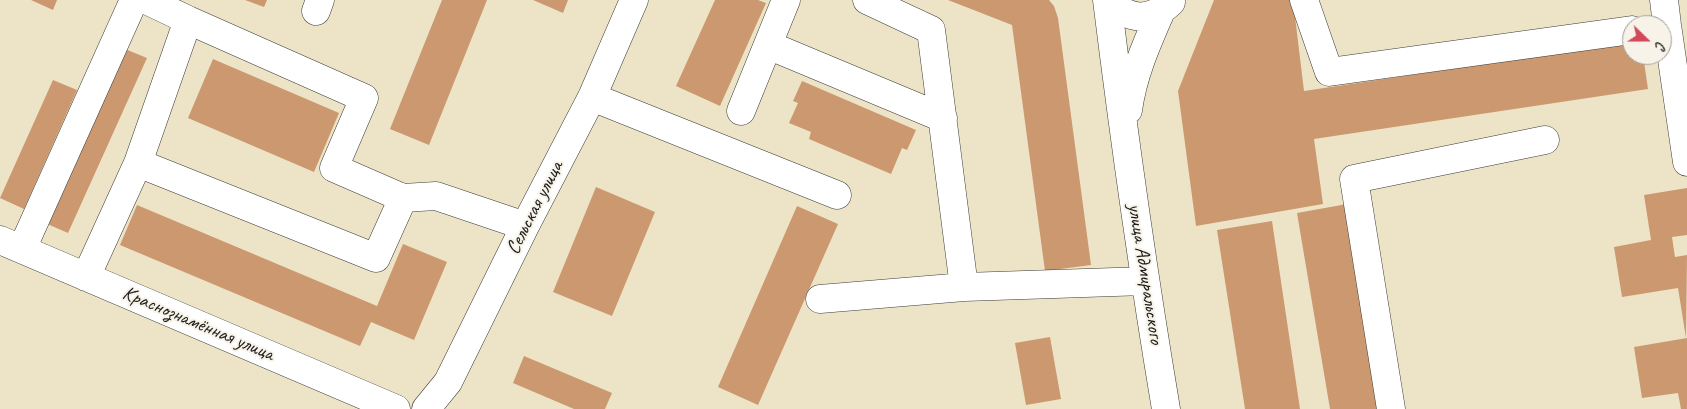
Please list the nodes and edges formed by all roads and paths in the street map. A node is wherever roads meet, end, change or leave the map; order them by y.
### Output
1 (134, 0) edge
2 (146, 0) edge
3 (634, 0) edge
4 (786, 0) edge
5 (867, 0) edge
6 (1107, 0) edge
7 (1304, 0) edge
8 (1167, 5) edge
9 (188, 20) junction
10 (1622, 31) edge
11 (1672, 41) edge
12 (768, 45) junction
13 (1680, 65) edge
14 (592, 97) junction
15 (741, 111) dead end
16 (943, 118) junction
17 (1124, 138) junction
18 (1545, 140) dead end
19 (1687, 162) edge
20 (138, 163) junction
21 (837, 195) dead end
22 (403, 198) junction
23 (525, 226) junction
24 (11, 244) edge
25 (86, 277) junction
26 (1145, 281) junction
27 (964, 287) junction
28 (820, 299) dead end
29 (396, 409) edge
30 (426, 409) edge
31 (1166, 409) edge
32 (1391, 409) edge

1 - 24 street
2 - 9 street
3 - 14 street, Сельская улица
4 - 12 street
5 - 16 street
6 - 8 street
6 - 17 street, улица Адмиральского
7 - 10 street
8 - 17 street, улица Адмиральского
9 - 20 street
9 - 22 street
11 - 13 street
12 - 15 street
12 - 16 street
13 - 19 street
14 - 21 street
14 - 23 street, Сельская улица
16 - 27 street
17 - 26 street, улица Адмиральского
18 - 32 street
20 - 22 street
20 - 25 street
22 - 23 street
23 - 30 street, Сельская улица
24 - 25 street, Краснознамённая улица
25 - 29 street, Краснознамённая улица
26 - 27 street
26 - 31 street, улица Адмиральского
27 - 28 street

